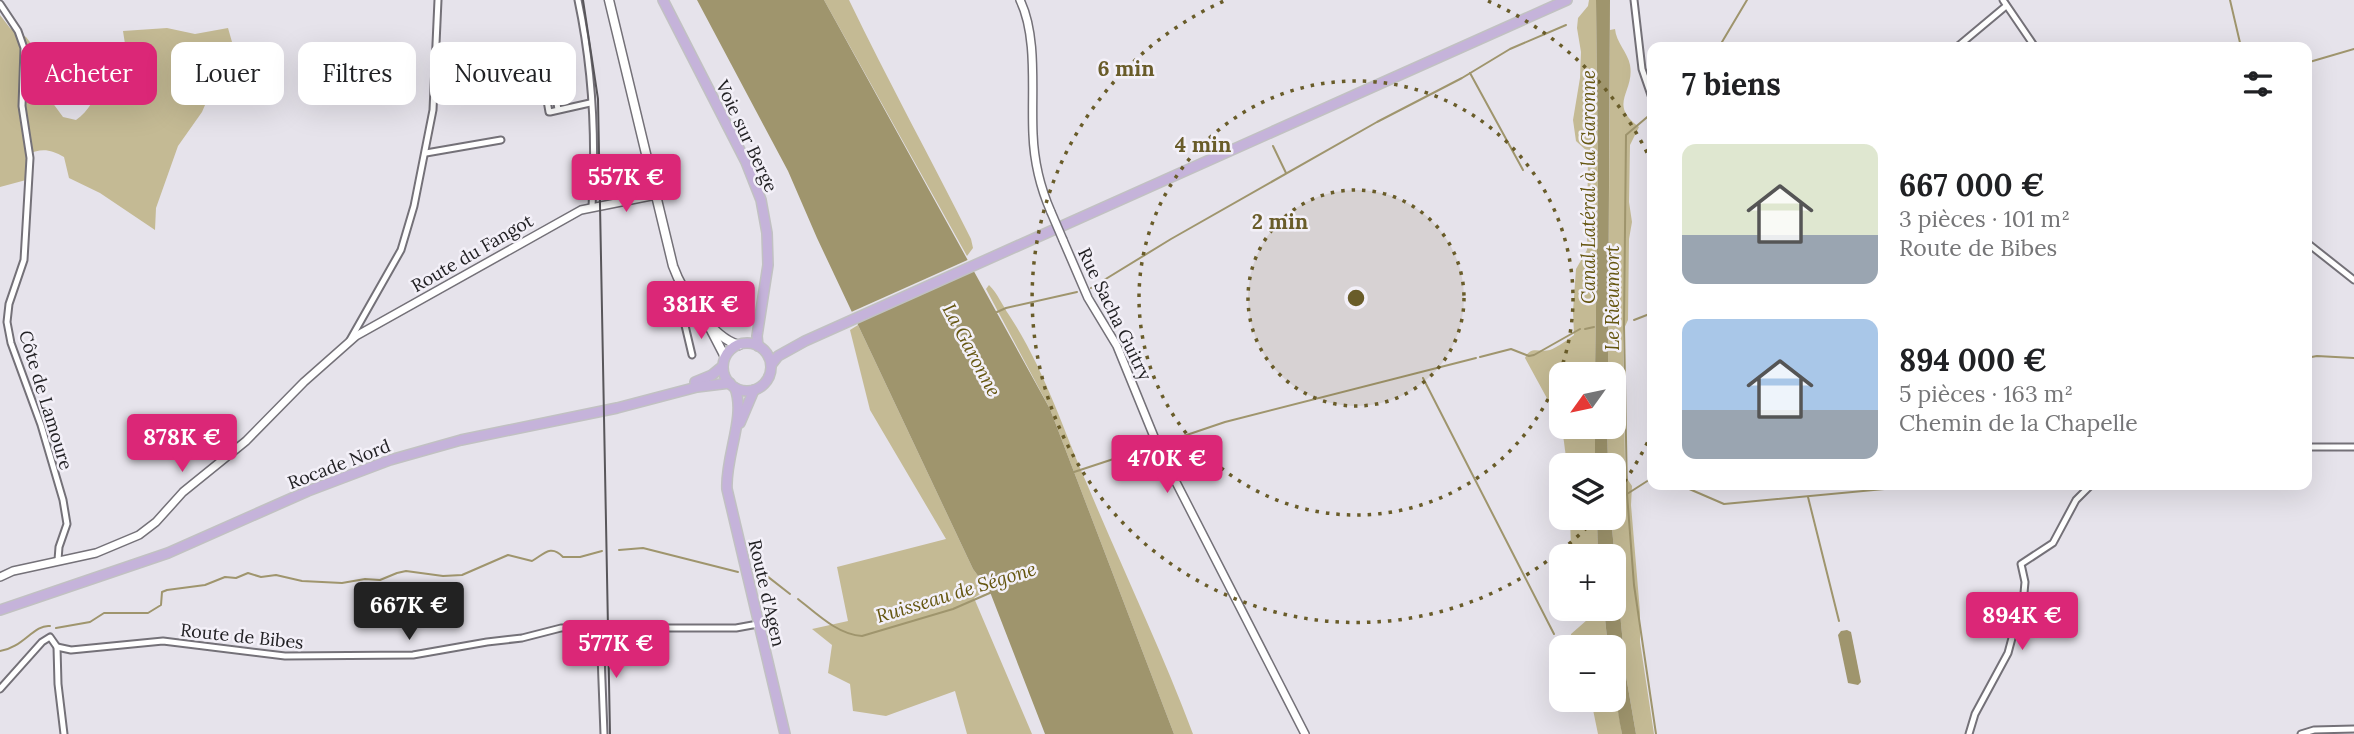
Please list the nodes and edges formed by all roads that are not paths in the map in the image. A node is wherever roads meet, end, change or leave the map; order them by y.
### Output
1 (438, 0) edge
2 (578, 0) edge
3 (609, 0) edge
4 (663, 0) edge
5 (1020, 0) edge
6 (1566, 0) edge
7 (1634, 0) edge
8 (2005, 3) edge
9 (0, 4) edge
10 (1962, 42) edge
11 (2032, 42) edge
12 (1647, 84) edge
13 (590, 103) junction
14 (558, 110) dead end
15 (501, 140) dead end
16 (426, 153) junction
17 (656, 195) junction
18 (592, 207) junction
19 (2312, 247) edge
20 (2354, 280) edge
21 (764, 293) junction
22 (685, 295) junction
23 (701, 314) junction
24 (808, 339) junction
25 (350, 340) junction
26 (742, 344) junction
27 (762, 349) junction
28 (692, 355) dead end
29 (724, 362) junction
30 (771, 365) junction
31 (732, 385) junction
32 (754, 390) junction
33 (659, 396) junction
34 (2312, 447) edge
35 (2354, 447) edge
36 (729, 458) junction
37 (2086, 490) edge
38 (58, 561) junction
39 (0, 577) edge
40 (0, 610) edge
41 (758, 624) junction
42 (600, 628) junction
43 (57, 647) junction
44 (0, 689) edge
45 (2354, 729) edge
46 (64, 734) edge
47 (604, 734) edge
48 (785, 734) edge
49 (1305, 734) edge
50 (1969, 734) edge
51 (2301, 734) edge

1 - 16 street
2 - 13 street
3 - 17 main road
4 - 21 main road, Voie sur Berge
5 - 49 street, Rue Sacha Guitry, bridge
6 - 24 main road
7 - 12 street
8 - 10 street
8 - 11 street
9 - 38 street, Côte de Lamoure
13 - 14 street
13 - 18 street
15 - 16 street
16 - 25 street
17 - 18 street, Route du Fangot
17 - 22 main road
18 - 25 street, Route du Fangot
19 - 20 street
21 - 26 main road
21 - 27 main road
22 - 23 main road
22 - 28 street
23 - 26 main road
23 - 29 main road
24 - 27 main road
24 - 30 main road
25 - 38 street, Route du Fangot
26 - 27 main road
26 - 29 main road
27 - 30 main road
29 - 31 main road
29 - 33 main road
30 - 32 main road
31 - 32 main road
31 - 33 main road
31 - 36 main road, Route d'Agen
32 - 36 main road, Route d'Agen
33 - 40 main road, Rocade Nord
34 - 35 street
36 - 41 main road, Route d'Agen
37 - 50 street
38 - 39 street, Route du Fangot
41 - 42 street, Route de Bibes
41 - 48 main road, Route d'Agen
42 - 43 street, Route de Bibes
42 - 47 street
43 - 44 street
43 - 46 street
45 - 51 street

